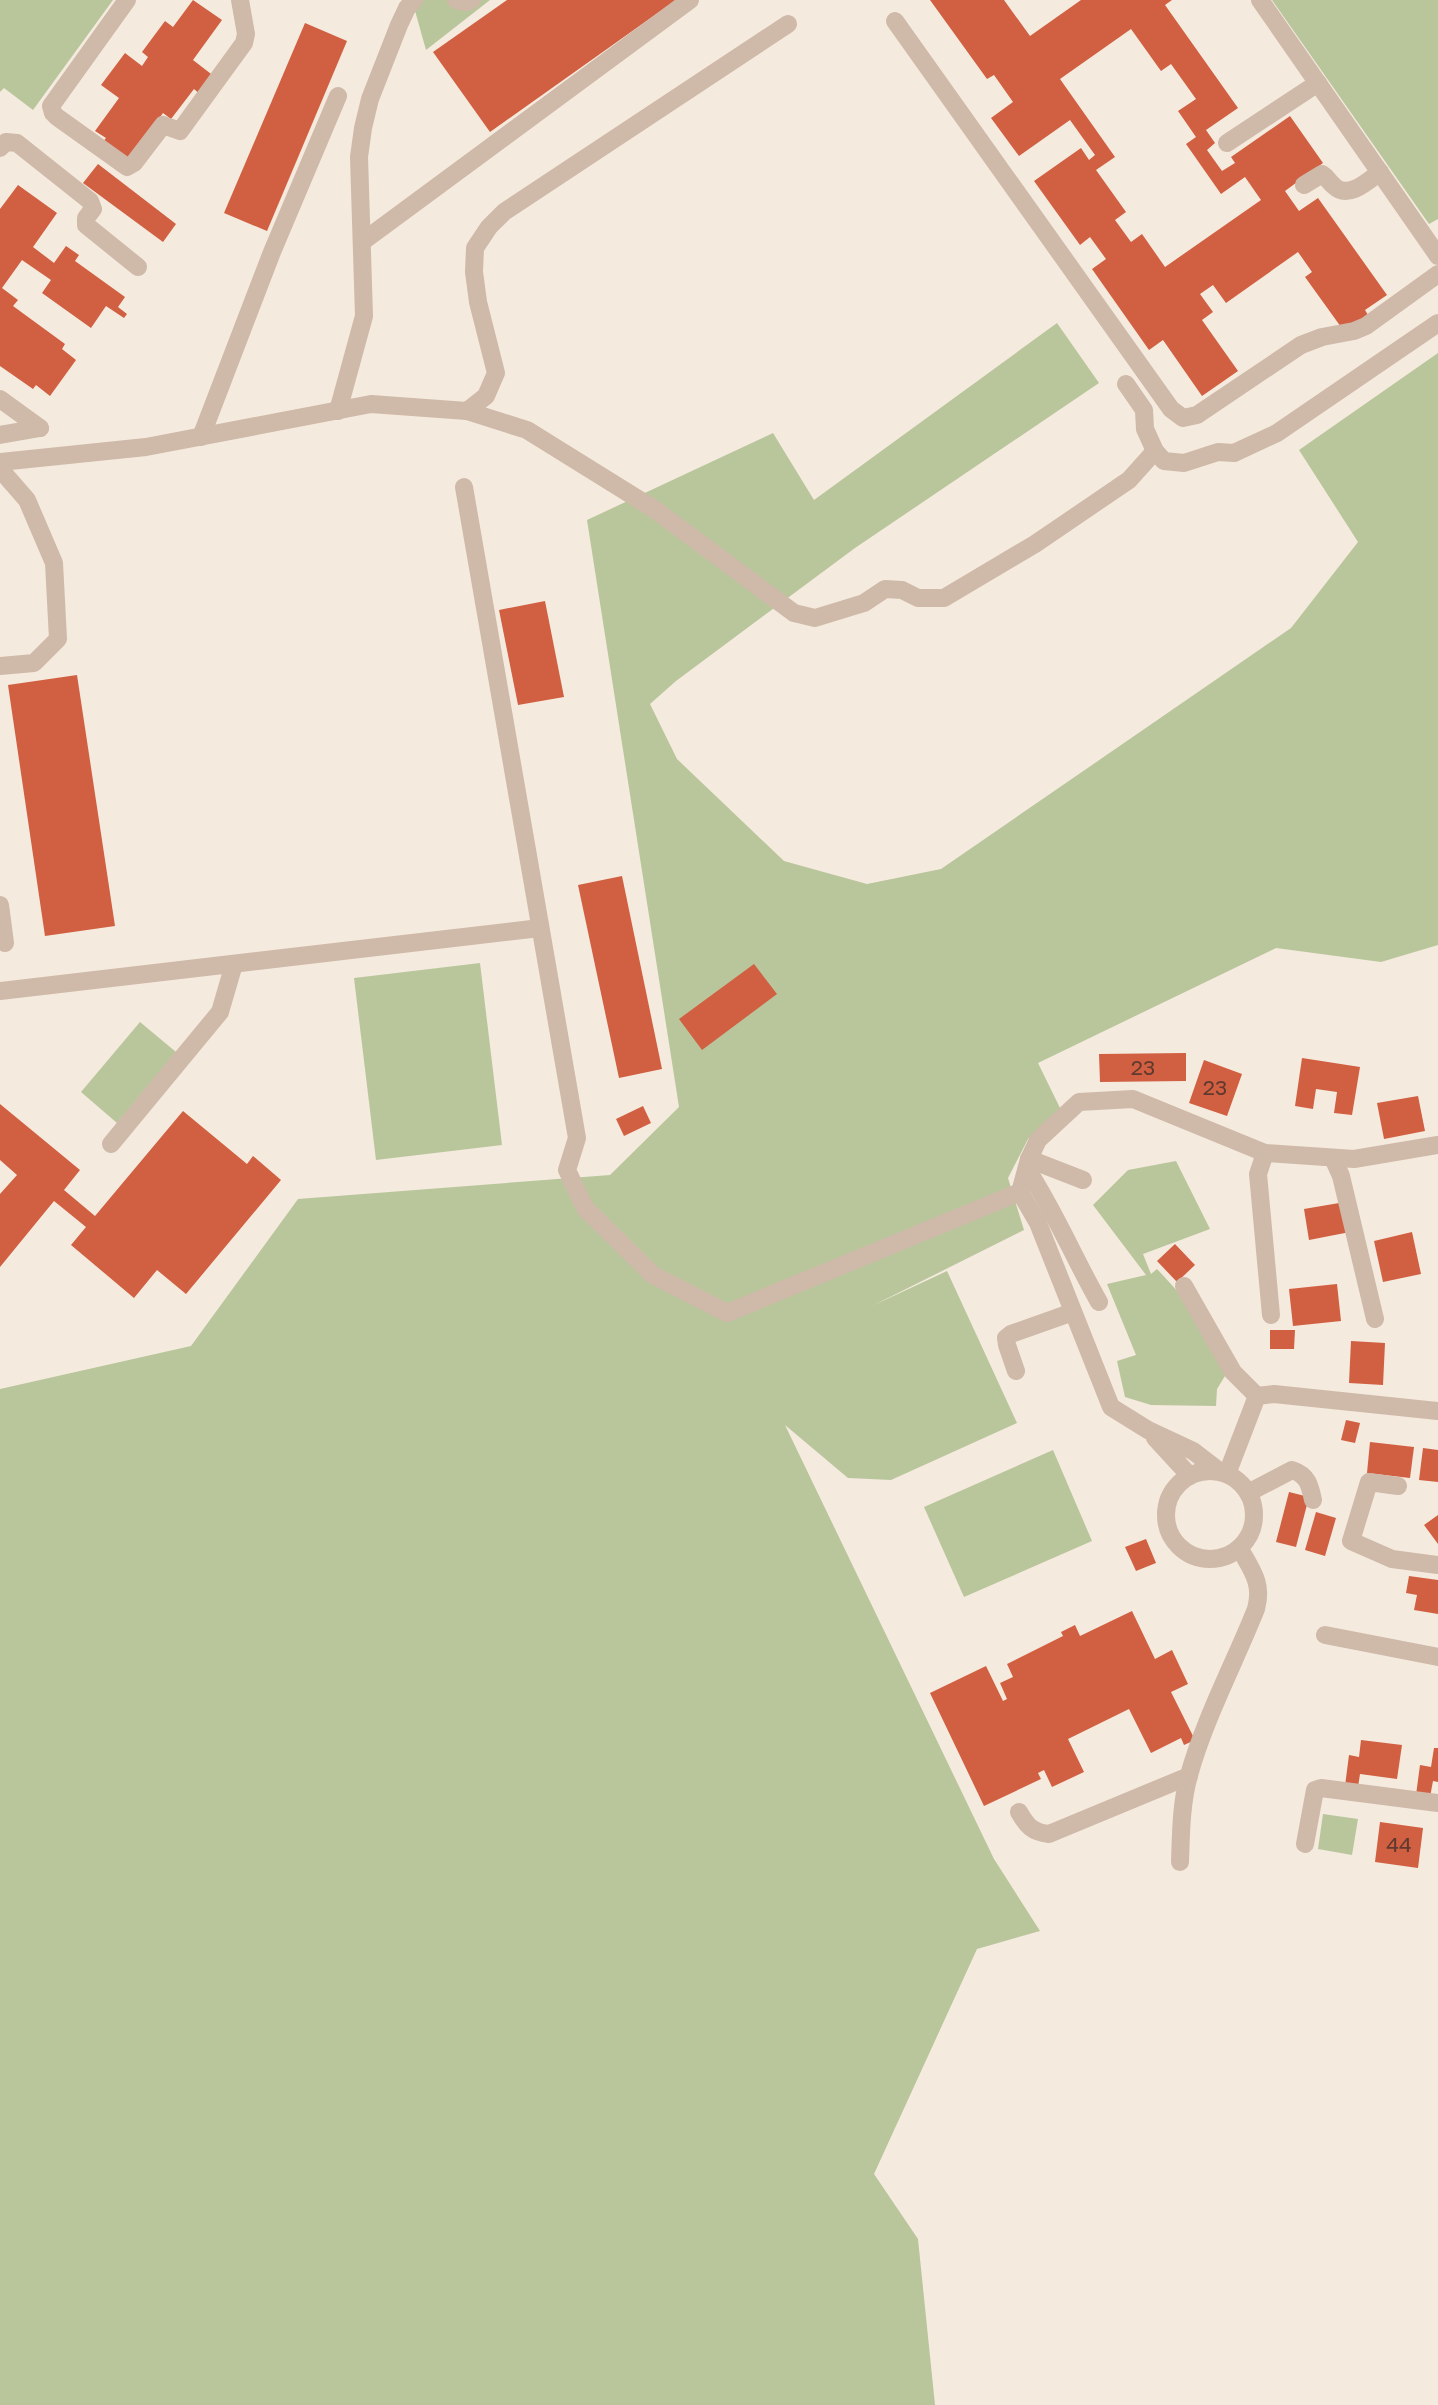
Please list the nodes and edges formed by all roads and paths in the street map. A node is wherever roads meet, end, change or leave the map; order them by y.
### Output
1 (127, 0) edge
2 (240, 0) edge
3 (414, 0) edge
4 (456, 0) edge
5 (472, 0) edge
6 (690, 0) edge
7 (1260, 0) edge
8 (895, 21) dead end
9 (788, 24) dead end
10 (1318, 83) junction
11 (338, 96) dead end
12 (1227, 143) dead end
13 (0, 148) edge
14 (1380, 172) junction
15 (1304, 185) dead end
16 (362, 242) junction
17 (1438, 256) edge
18 (138, 267) dead end
19 (1438, 274) edge
20 (1438, 323) edge
21 (1126, 384) dead end
22 (0, 399) edge
23 (338, 411) junction
24 (467, 411) junction
25 (0, 435) edge
26 (201, 437) junction
27 (1155, 452) junction
28 (0, 462) edge
29 (0, 469) edge
30 (464, 487) dead end
31 (0, 666) edge
32 (0, 905) edge
33 (540, 928) junction
34 (5, 943) dead end
35 (234, 964) junction
36 (0, 991) edge
37 (111, 1144) dead end
38 (1438, 1145) edge
39 (1265, 1153) junction
40 (1333, 1158) junction
41 (1028, 1164) junction
42 (1083, 1180) dead end
43 (1020, 1192) junction
44 (1184, 1286) dead end
45 (1099, 1302) dead end
46 (1073, 1312) junction
47 (1271, 1315) dead end
48 (1375, 1319) dead end
49 (1016, 1371) dead end
50 (1266, 1395) junction
51 (1438, 1411) edge
52 (1148, 1430) junction
53 (1223, 1473) junction
54 (1189, 1476) junction
55 (1398, 1486) dead end
56 (1248, 1493) junction
57 (1313, 1500) dead end
58 (1240, 1549) junction
59 (1438, 1565) edge
60 (1325, 1635) dead end
61 (1438, 1657) edge
62 (1189, 1776) junction
63 (1438, 1803) edge
64 (1019, 1812) dead end
65 (1305, 1844) dead end
66 (1180, 1862) dead end

1 - 2 street
3 - 16 street
4 - 5 street
6 - 16 street
7 - 10 street
8 - 19 street
9 - 24 street
10 - 12 street
10 - 14 street
11 - 26 street
13 - 18 street
14 - 15 street
14 - 17 street
16 - 23 street
20 - 27 street
21 - 27 street
22 - 25 street
23 - 24 street
23 - 26 street
24 - 27 street
26 - 28 street
29 - 31 street
30 - 33 street
32 - 34 street
33 - 35 street
33 - 43 street
35 - 36 street
35 - 37 street
38 - 40 street
39 - 40 street
39 - 41 street
39 - 47 street
40 - 48 street
41 - 42 street
41 - 43 street
41 - 45 street
43 - 46 street
44 - 50 street
46 - 49 street
46 - 52 street
50 - 51 street
50 - 53 street
52 - 53 street
52 - 54 street
53 - 54 street
53 - 56 street
54 - 58 street
55 - 59 street
56 - 57 street
56 - 58 street
58 - 62 street
60 - 61 street
62 - 64 street
62 - 66 street
63 - 65 street

